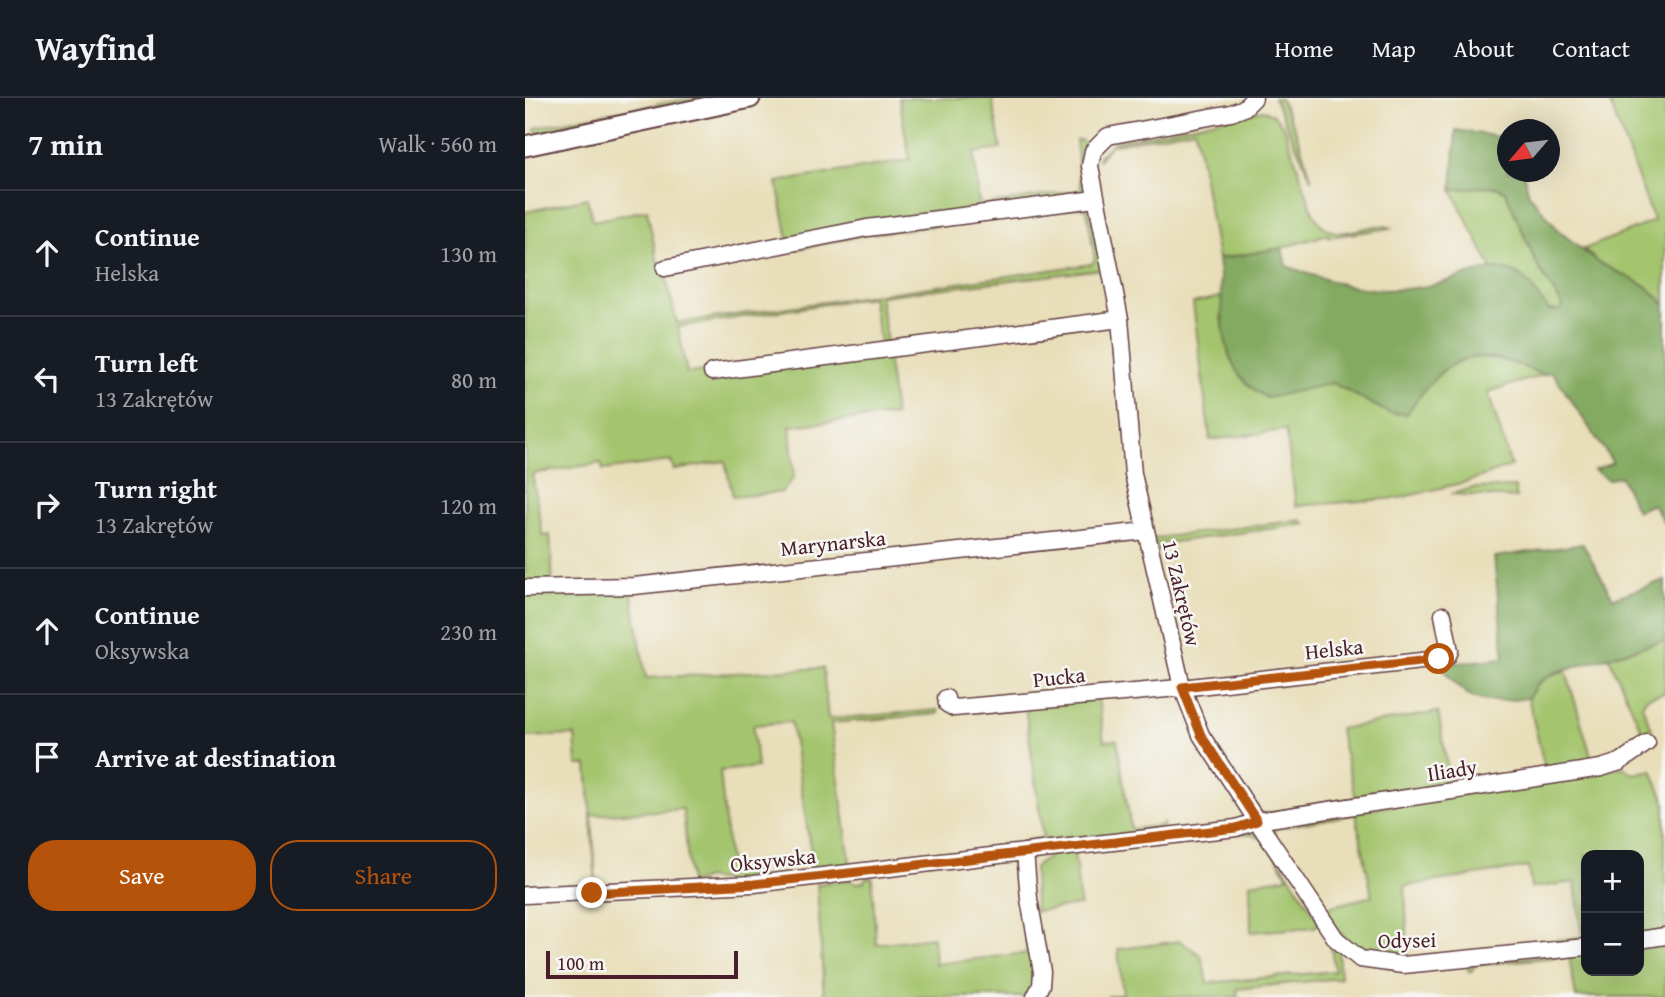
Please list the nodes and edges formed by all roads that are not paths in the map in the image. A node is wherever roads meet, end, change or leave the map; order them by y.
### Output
1 (750, 98) edge
2 (1254, 98) edge
3 (525, 146) edge
4 (1095, 199) junction
5 (665, 268) dead end
6 (1120, 318) junction
7 (712, 372) dead end
8 (1146, 531) junction
9 (525, 588) edge
10 (1443, 615) dead end
11 (1182, 687) junction
12 (946, 698) dead end
13 (1647, 743) dead end
14 (1257, 821) junction
15 (1025, 852) junction
16 (525, 895) edge
17 (1665, 936) edge
18 (1644, 939) edge
19 (1581, 947) edge
20 (1035, 997) edge

1 - 3 street
2 - 4 street, 13 Zakrętów
4 - 5 street
4 - 6 street, 13 Zakrętów
6 - 7 street
6 - 8 street, 13 Zakrętów
8 - 9 street, Marynarska
8 - 11 street, 13 Zakrętów
10 - 11 street, Helska
11 - 12 street, Pucka
11 - 14 street, 13 Zakrętów
13 - 14 street, Iliady
14 - 15 street
14 - 19 street, Odysei
15 - 16 street, Oksywska
15 - 20 street
17 - 18 street

